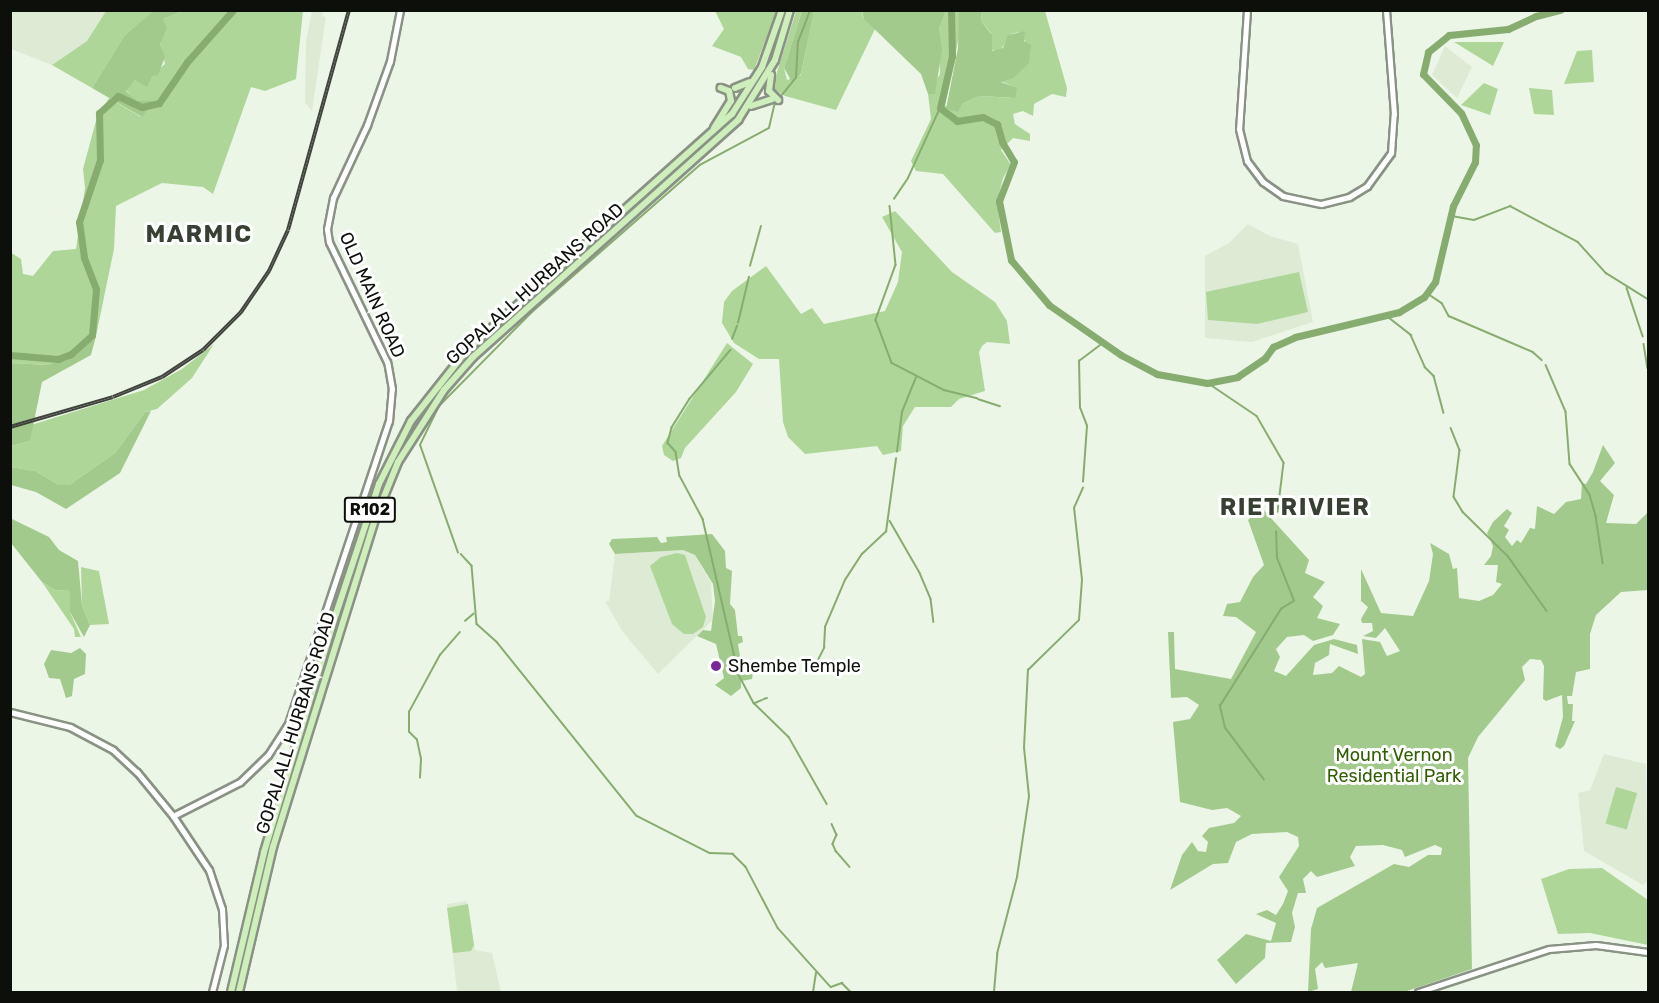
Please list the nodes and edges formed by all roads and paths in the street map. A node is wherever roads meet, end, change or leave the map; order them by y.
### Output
1 (400, 10) edge
2 (782, 10) edge
3 (790, 10) edge
4 (1248, 10) edge
5 (1386, 10) edge
6 (775, 60) junction
7 (755, 78) junction
8 (721, 88) dead end
9 (735, 88) dead end
10 (742, 114) junction
11 (703, 143) junction
12 (10, 712) edge
13 (172, 816) junction
14 (1648, 952) edge
15 (212, 993) edge
16 (231, 993) edge
17 (239, 993) edge
18 (1418, 993) edge

1 - 13 street, OLD MAIN ROAD
2 - 7 main road, GOPALALL HURBANS ROAD / R102
3 - 6 main road, GOPALALL HURBANS ROAD / R102
4 - 5 street
6 - 10 main road, GOPALALL HURBANS ROAD / R102
6 - 10 main road
7 - 9 main road
7 - 11 main road, GOPALALL HURBANS ROAD / R102
8 - 11 main road
10 - 17 main road, GOPALALL HURBANS ROAD / R102
11 - 16 main road, GOPALALL HURBANS ROAD / R102
12 - 13 street
13 - 15 street
14 - 18 street

